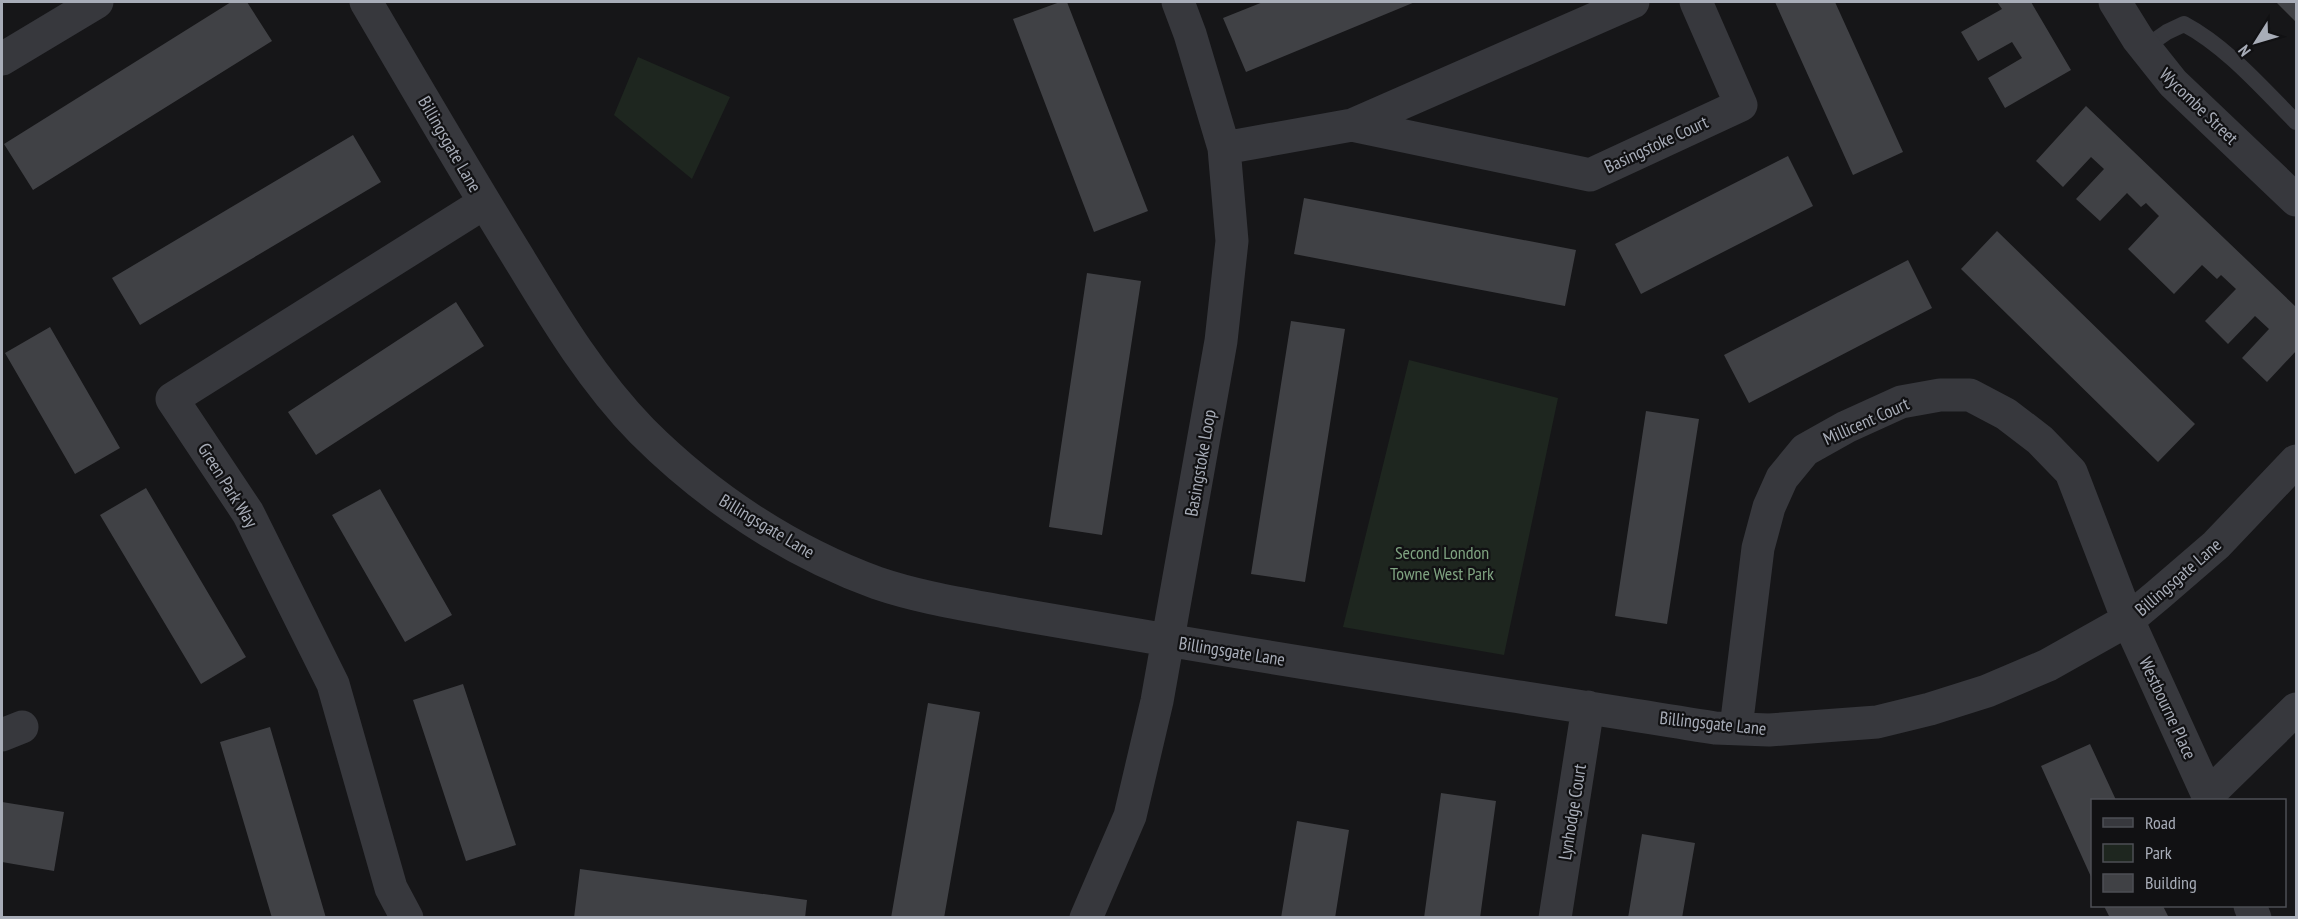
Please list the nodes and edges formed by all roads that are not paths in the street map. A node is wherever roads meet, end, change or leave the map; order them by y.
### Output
1 (97, 2) edge
2 (366, 2) edge
3 (1178, 2) edge
4 (1633, 2) edge
5 (1696, 2) edge
6 (2115, 2) edge
7 (2144, 48) junction
8 (2, 59) edge
9 (2296, 122) edge
10 (1353, 125) junction
11 (1224, 148) junction
12 (2296, 200) edge
13 (484, 202) junction
14 (2296, 461) edge
15 (2127, 620) junction
16 (1169, 641) junction
17 (1588, 707) junction
18 (2296, 709) edge
19 (1736, 728) junction
20 (2209, 798) edge
21 (407, 918) edge
22 (1086, 918) edge
23 (1555, 918) edge

1 - 8 street
2 - 13 street, Billingsgate Lane
3 - 11 street, Basingstoke Loop
4 - 10 street, Basingstoke Court
5 - 10 street, Basingstoke Court
6 - 7 street, Wycombe Street
7 - 9 lane
7 - 12 street, Wycombe Street
10 - 11 street, Basingstoke Court
11 - 16 street, Basingstoke Loop
13 - 16 street, Billingsgate Lane
13 - 21 street, Green Park Way
14 - 15 street, Billingsgate Lane
15 - 19 street, Billingsgate Lane
15 - 19 street, Millicent Court
15 - 20 street, Westbourne Place
16 - 17 street, Billingsgate Lane
16 - 22 street, Basingstoke Loop
17 - 19 street, Billingsgate Lane
17 - 23 street, Lynhodge Court
18 - 20 street, Westbourne Place

